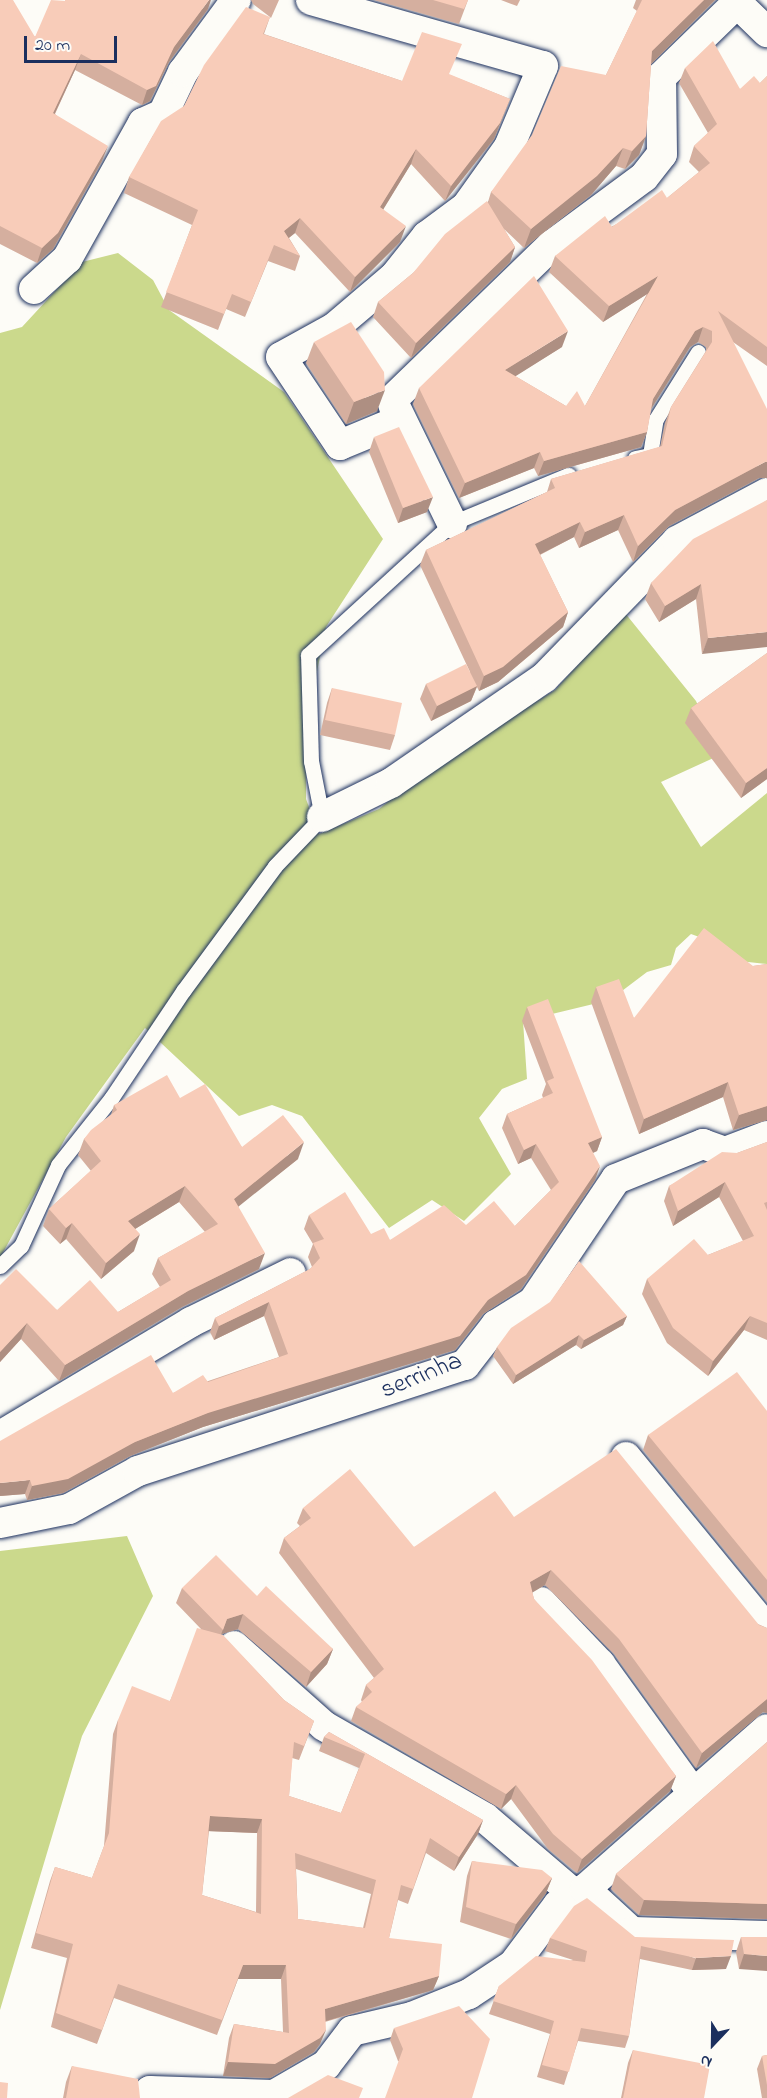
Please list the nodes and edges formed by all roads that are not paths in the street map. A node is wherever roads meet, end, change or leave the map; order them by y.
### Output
1 (236, 0) edge
2 (311, 0) edge
3 (767, 32) edge
4 (34, 289) dead end
5 (698, 352) dead end
6 (392, 400) junction
7 (615, 462) edge
8 (580, 472) edge
9 (767, 493) edge
10 (452, 523) junction
11 (322, 817) junction
12 (767, 1136) edge
13 (0, 1266) edge
14 (291, 1273) dead end
15 (0, 1436) edge
16 (626, 1457) edge
17 (0, 1523) edge
18 (541, 1602) dead end
19 (767, 1629) edge
20 (234, 1646) edge
21 (767, 1729) edge
22 (693, 1793) junction
23 (579, 1891) junction
24 (767, 1936) edge
25 (148, 2098) edge

1 - 4 street
2 - 6 street
3 - 6 street
5 - 7 lane
6 - 10 street
8 - 10 lane
9 - 11 street
10 - 11 lane
11 - 13 lane
12 - 17 street, serrinha
14 - 15 street
16 - 19 street
18 - 22 street
20 - 23 street
21 - 22 street
22 - 23 street
23 - 24 street
23 - 25 street

